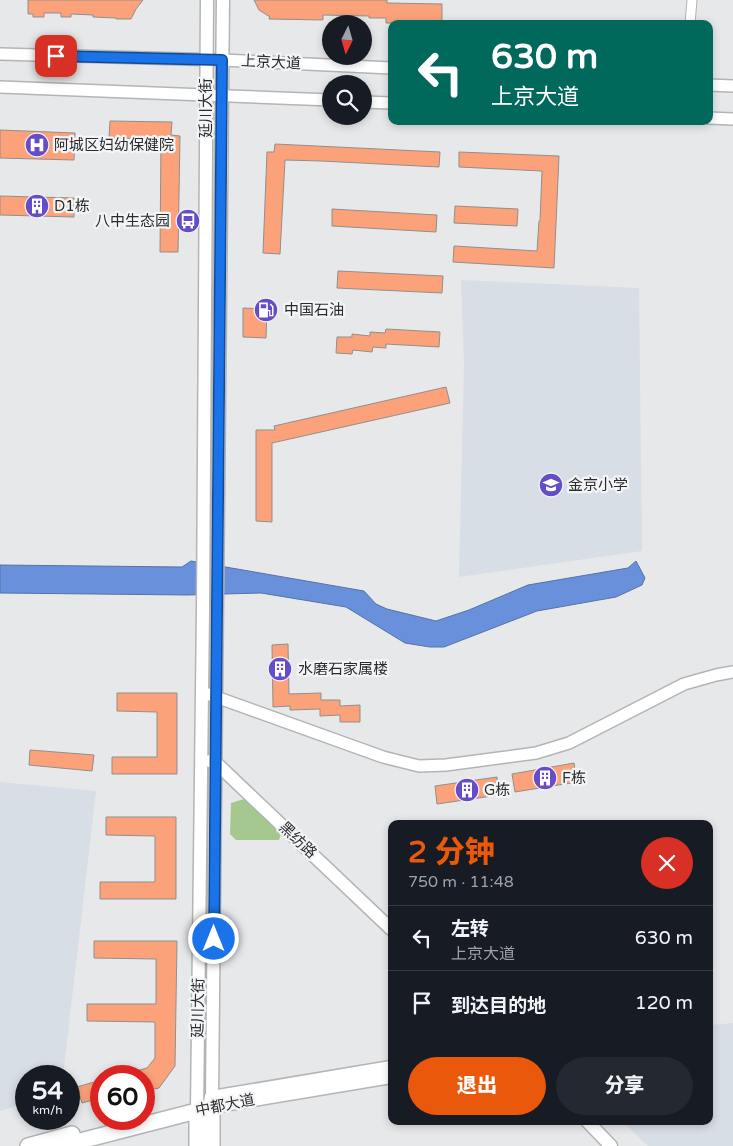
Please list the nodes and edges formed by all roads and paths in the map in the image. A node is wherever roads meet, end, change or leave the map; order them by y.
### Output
1 (207, 0) edge
2 (223, 0) edge
3 (692, 0) edge
4 (690, 20) edge
5 (0, 54) edge
6 (207, 60) junction
7 (222, 60) junction
8 (388, 68) edge
9 (713, 85) edge
10 (733, 86) edge
11 (0, 88) edge
12 (206, 94) junction
13 (222, 95) junction
14 (322, 100) edge
15 (372, 102) edge
16 (388, 103) edge
17 (713, 118) edge
18 (733, 119) edge
19 (733, 672) edge
20 (202, 692) junction
21 (216, 699) junction
22 (200, 761) junction
23 (215, 762) junction
24 (388, 926) edge
25 (388, 1068) edge
26 (388, 1076) edge
27 (212, 1102) junction
28 (197, 1105) junction
29 (155, 1113) edge
30 (591, 1125) edge
31 (90, 1130) edge
32 (28, 1146) edge
33 (61, 1146) edge
34 (197, 1146) edge
35 (212, 1146) edge
36 (611, 1146) edge

1 - 6 main road, 延川大街
2 - 7 main road, 延川大街
3 - 4 street
5 - 6 main road, 上京大道
6 - 7 main road, 上京大道
6 - 12 main road, 延川大街
7 - 8 main road, 上京大道
7 - 13 main road, 延川大街
9 - 10 main road
11 - 12 main road
12 - 13 main road
12 - 20 main road, 延川大街
13 - 14 main road
13 - 21 main road, 延川大街
15 - 16 main road
17 - 18 main road
19 - 21 main road
20 - 21 main road
20 - 22 main road, 延川大街
21 - 23 main road, 延川大街
22 - 23 main road
22 - 28 main road, 延川大街
23 - 24 main road, 黑纺路
23 - 27 main road, 延川大街
25 - 27 main road, 中都大道
26 - 27 main road, 中都大道
27 - 28 highway, 中都大道
27 - 35 highway, 延川大街
28 - 29 highway, 中都大道
28 - 33 highway, 中都大道
28 - 34 highway, 延川大街
30 - 36 main road
31 - 32 highway

